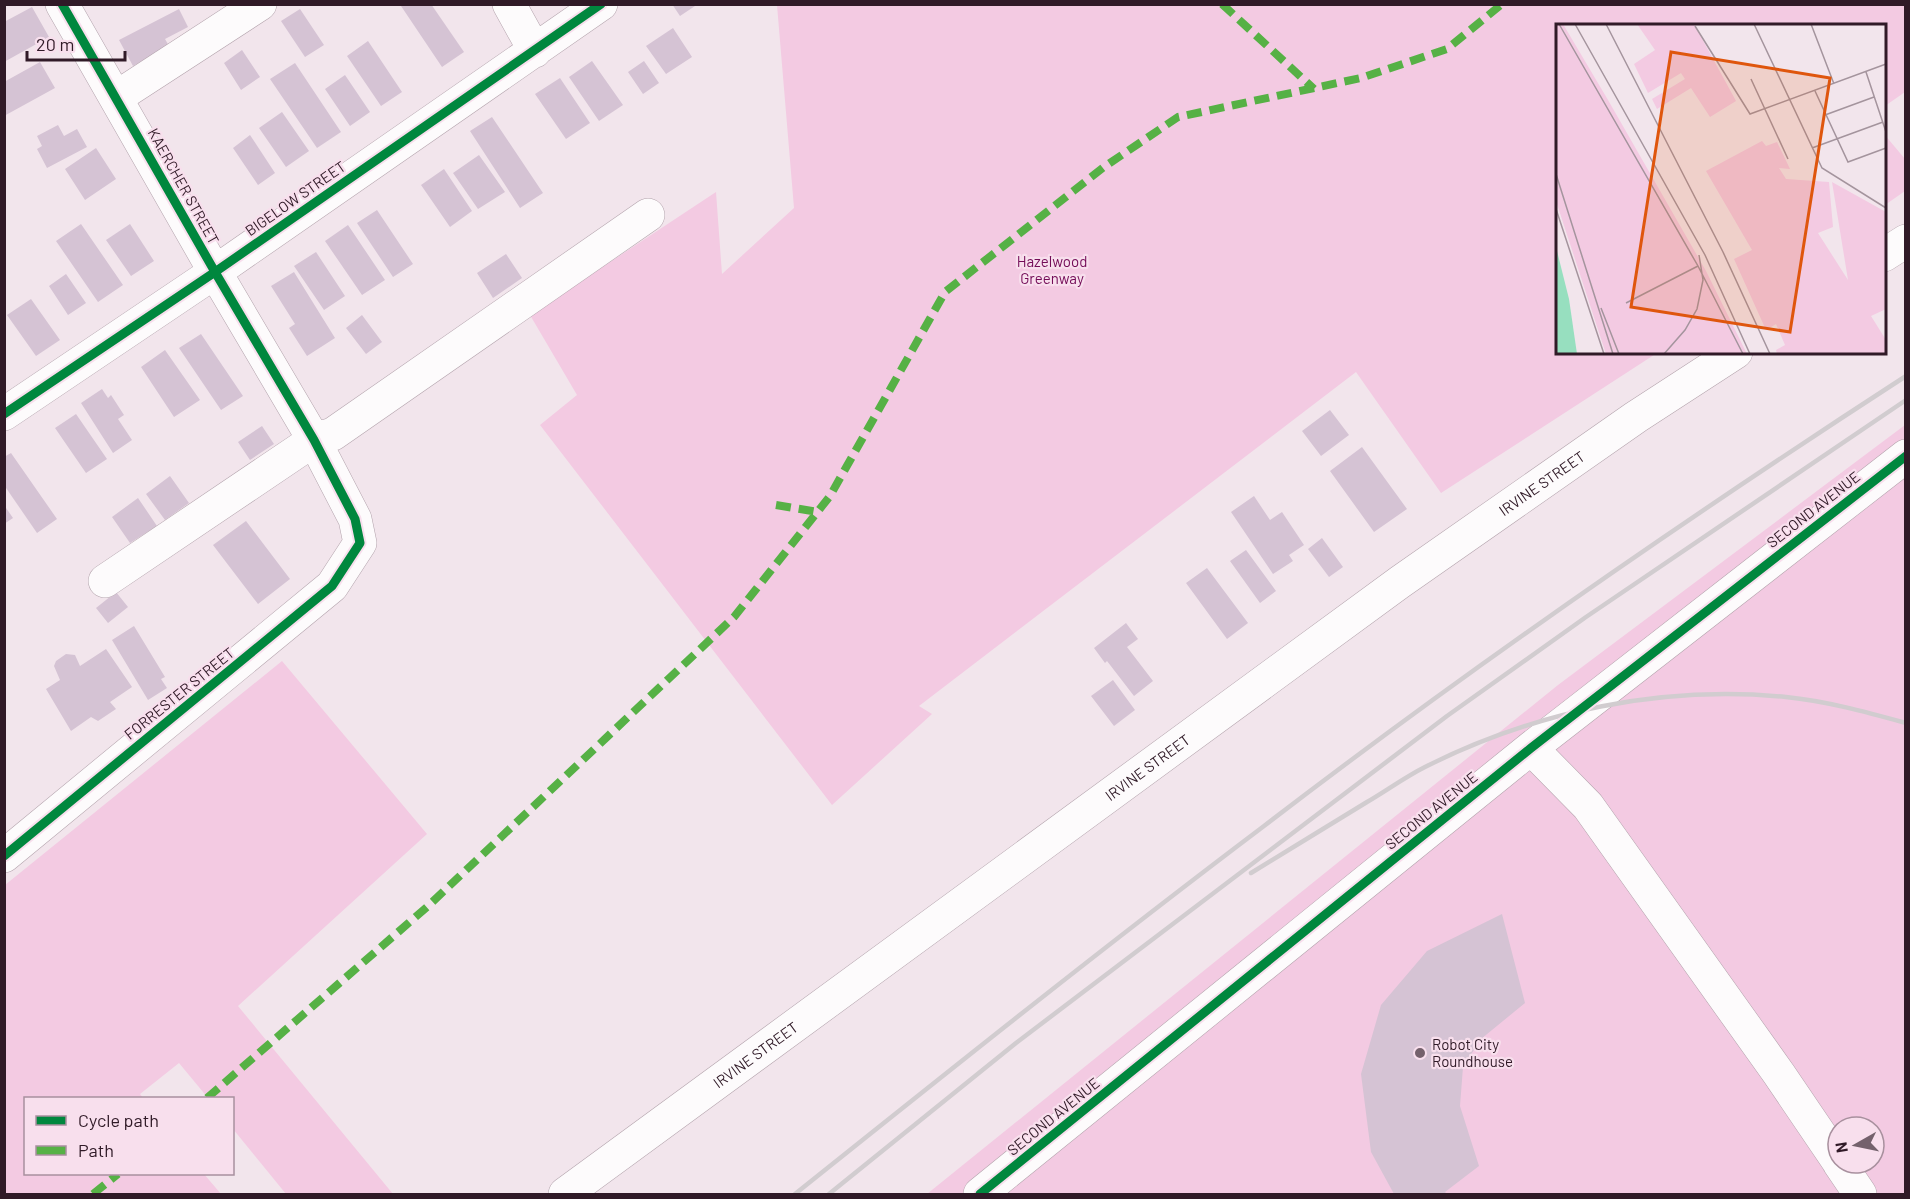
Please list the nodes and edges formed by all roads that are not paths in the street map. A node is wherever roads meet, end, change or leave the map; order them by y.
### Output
1 (62, 4) edge
2 (260, 4) edge
3 (509, 4) edge
4 (601, 4) edge
5 (535, 51) junction
6 (117, 97) junction
7 (648, 215) dead end
8 (1905, 241) edge
9 (1886, 254) edge
10 (215, 272) junction
11 (1733, 354) edge
12 (4, 414) edge
13 (314, 440) junction
14 (1905, 456) edge
15 (360, 543) joint
16 (105, 581) dead end
17 (1531, 748) junction
18 (4, 856) edge
19 (1826, 1144) edge
20 (1847, 1175) edge
21 (565, 1194) edge
22 (980, 1194) edge
23 (1860, 1194) edge

1 - 6 street, KAERCHER STREET
2 - 6 street
3 - 5 street
4 - 5 street, BIGELOW STREET
5 - 10 street, BIGELOW STREET
6 - 10 street, KAERCHER STREET
7 - 13 street
8 - 9 street
10 - 12 street, BIGELOW STREET
10 - 13 street, KAERCHER STREET
11 - 21 street, IRVINE STREET
13 - 15 street, KAERCHER STREET
13 - 16 street
14 - 17 street, SECOND AVENUE
15 - 18 street, FORRESTER STREET
17 - 19 street
17 - 22 street, SECOND AVENUE
20 - 23 street

